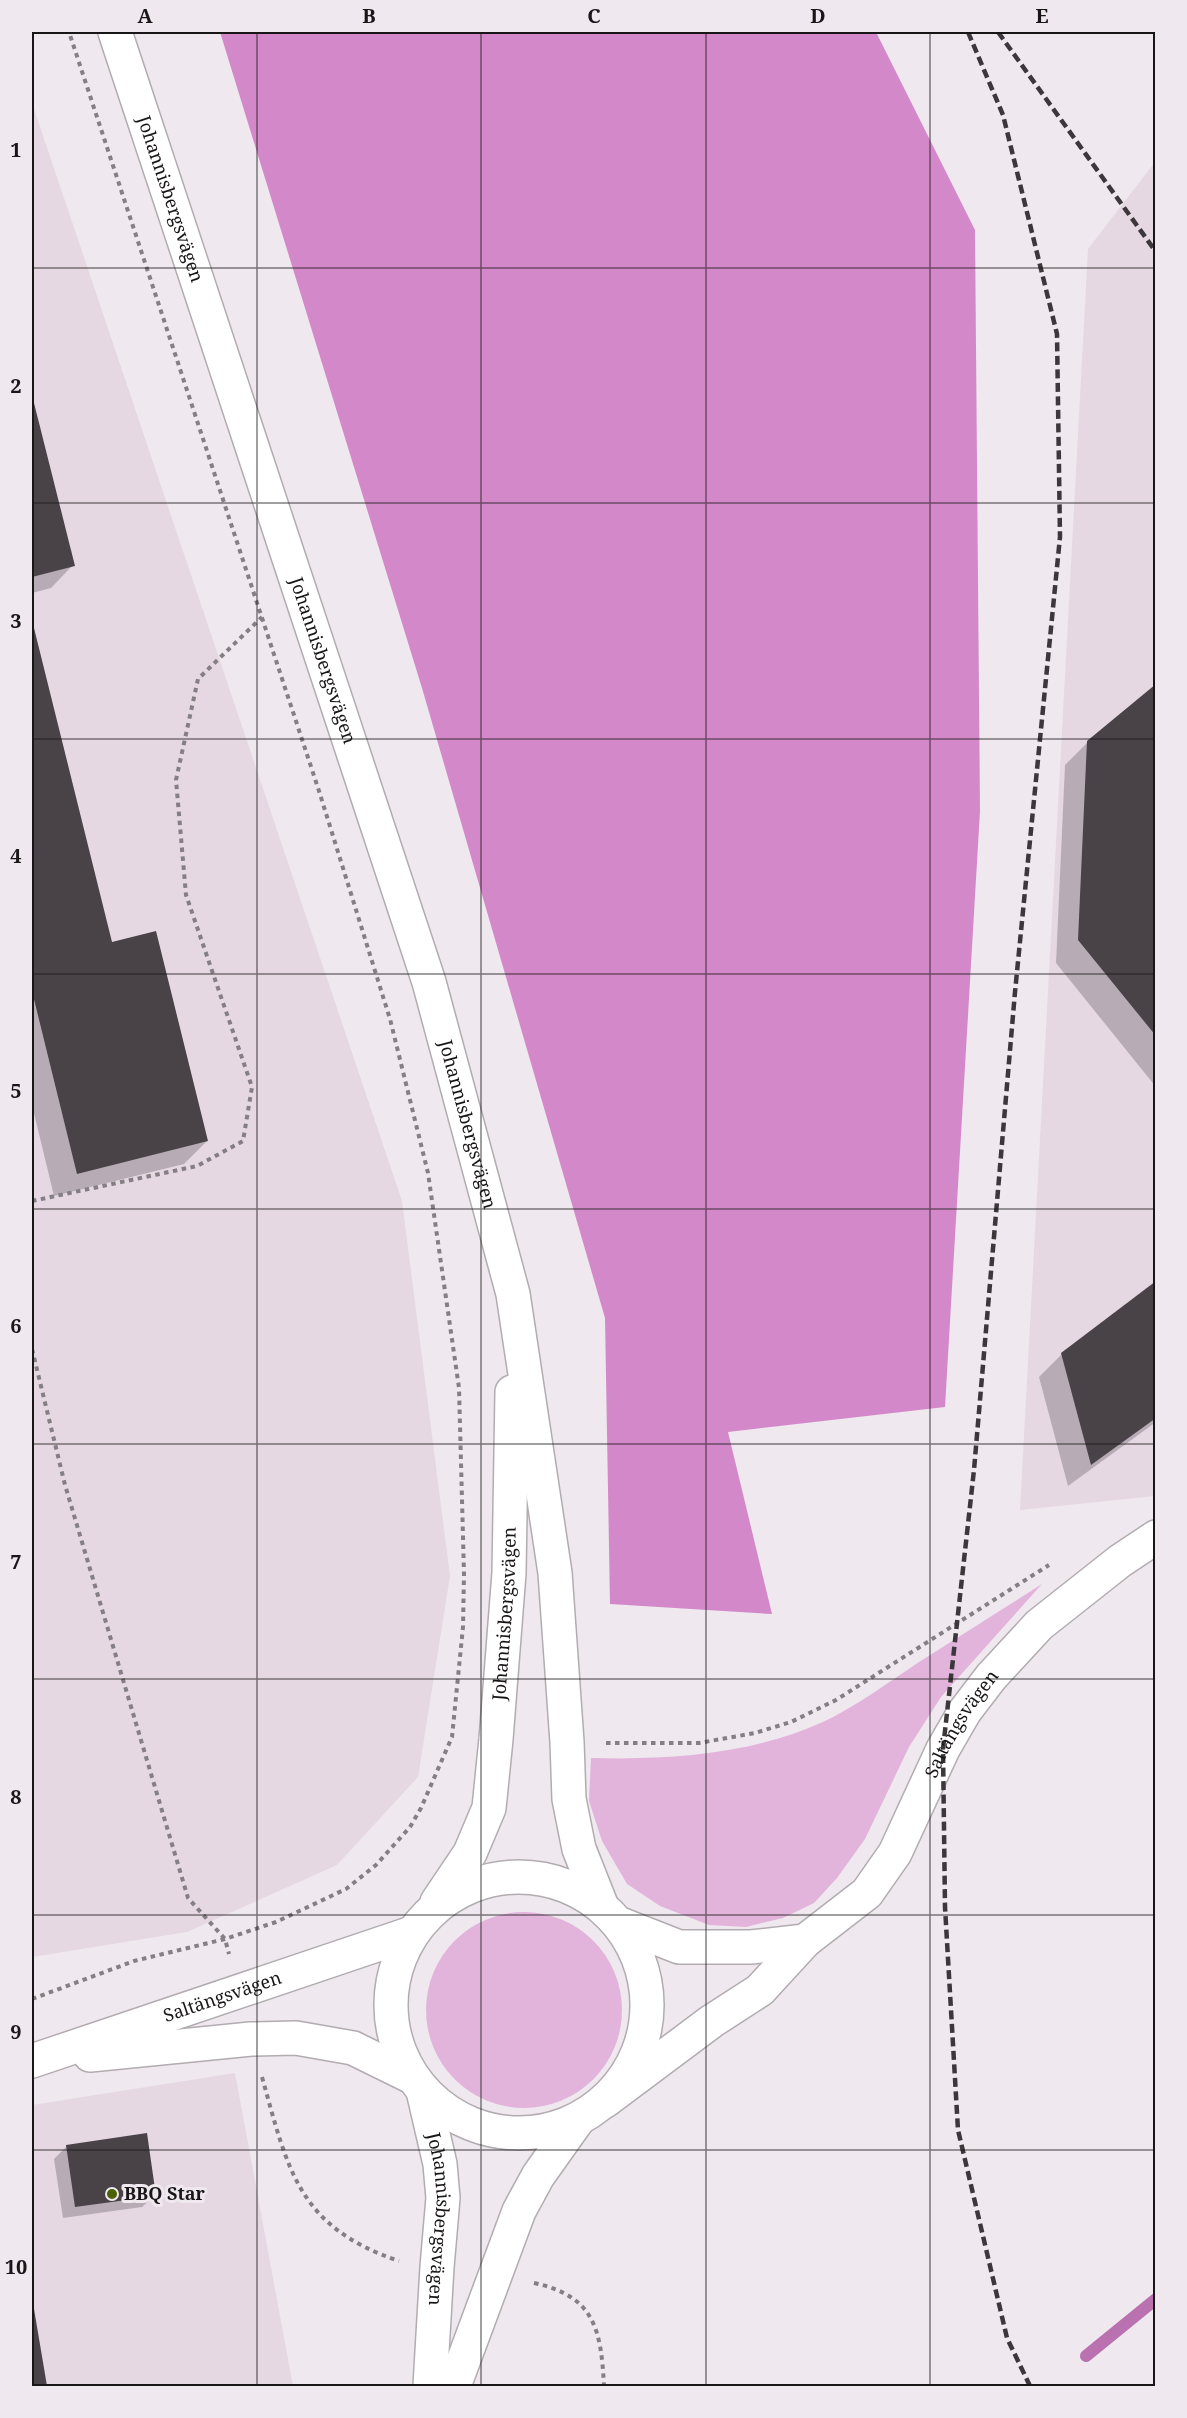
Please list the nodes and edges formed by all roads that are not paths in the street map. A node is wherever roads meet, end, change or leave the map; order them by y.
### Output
1 (115, 32) edge
2 (513, 1294) junction
3 (1155, 1537) edge
4 (610, 1915) junction
5 (420, 1924) junction
6 (805, 1941) junction
7 (32, 2061) edge
8 (418, 2084) junction
9 (605, 2101) junction
10 (577, 2121) junction
11 (430, 2386) edge
12 (454, 2386) edge

1 - 2 main road, Johannisbergsvägen
2 - 4 main road, Johannisbergsvägen
2 - 5 main road, Johannisbergsvägen
3 - 6 main road, Saltängsvägen
4 - 5 main road
4 - 6 main road
4 - 9 main road
5 - 7 main road, Saltängsvägen
5 - 8 main road, Johannisbergsvägen
6 - 9 main road, Saltängsvägen
7 - 8 main road, Saltängsvägen
8 - 10 main road
8 - 11 main road, Johannisbergsvägen
9 - 10 main road
10 - 12 main road

